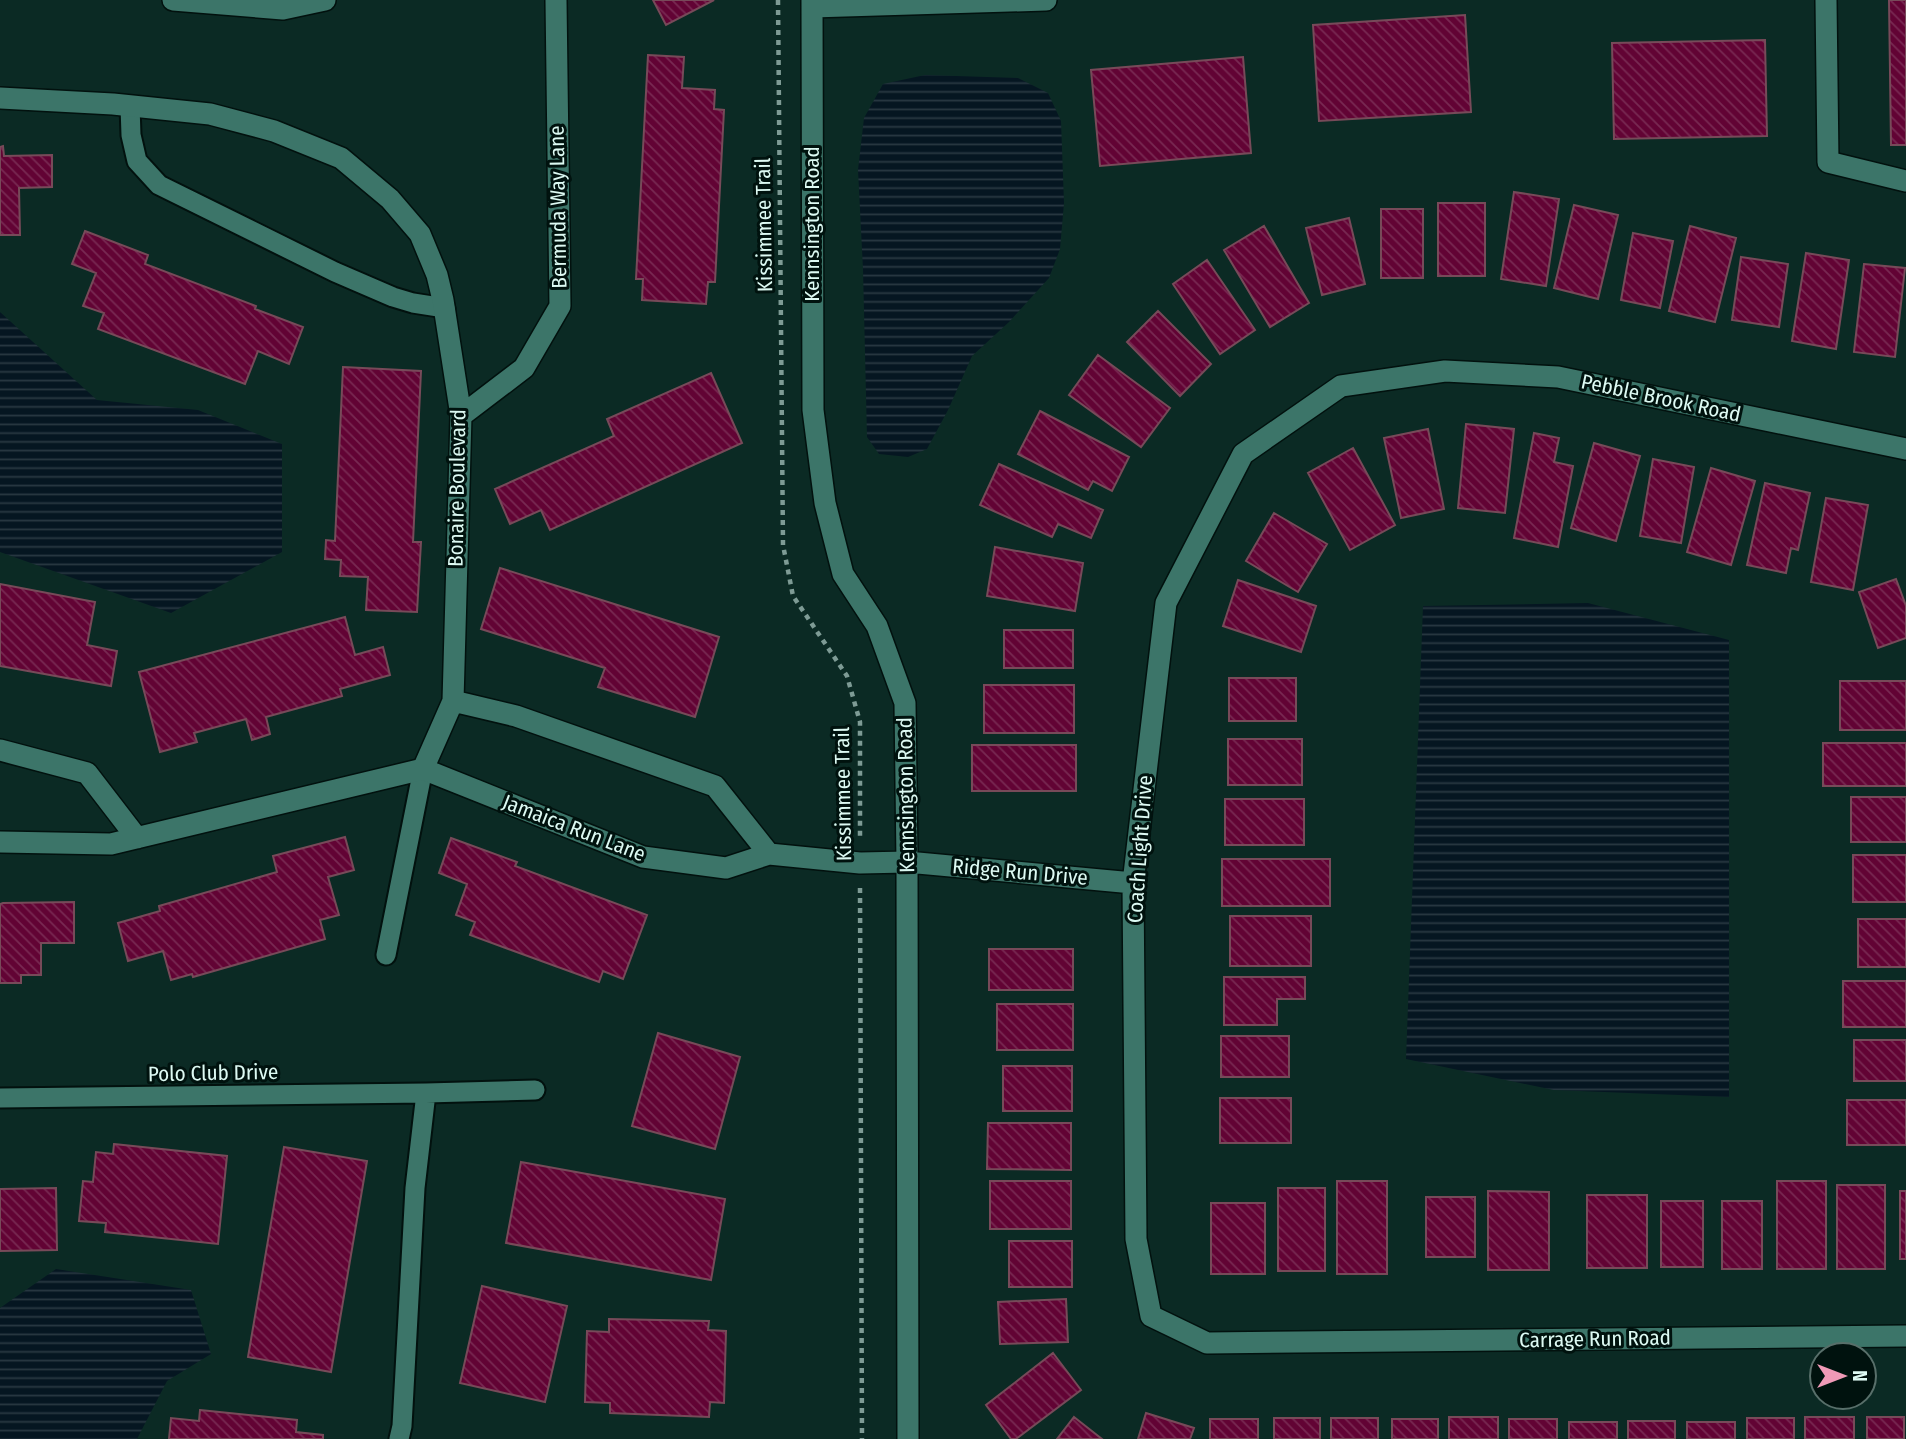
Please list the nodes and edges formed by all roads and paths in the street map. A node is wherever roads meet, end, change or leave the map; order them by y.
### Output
1 (173, 0) edge
2 (326, 0) edge
3 (556, 0) edge
4 (778, 0) edge
5 (1046, 0) edge
6 (1826, 0) edge
7 (812, 3) edge
8 (0, 98) edge
9 (130, 106) junction
10 (1906, 181) edge
11 (445, 309) junction
12 (1414, 375) joint
13 (461, 416) junction
14 (1906, 449) edge
15 (453, 701) junction
16 (0, 750) edge
17 (423, 769) junction
18 (137, 838) junction
19 (0, 842) edge
20 (769, 854) junction
21 (907, 862) junction
22 (860, 863) junction
23 (1133, 883) junction
24 (386, 955) dead end
25 (535, 1090) dead end
26 (426, 1093) junction
27 (0, 1098) edge
28 (1906, 1336) edge
29 (1284, 1342) joint
30 (399, 1439) edge
31 (862, 1439) edge
32 (908, 1439) edge

1 - 2 street
3 - 13 street, Bermuda Way Lane
4 - 22 path, Kissimmee Trail
5 - 7 street
6 - 10 street
7 - 21 street, Kennsington Road
8 - 9 street, Bonaire Boulevard
9 - 11 lane
9 - 11 street, Bonaire Boulevard
11 - 13 street, Bonaire Boulevard
12 - 14 street, Pebble Brook Road
12 - 23 street, Coach Light Drive
13 - 15 street, Bonaire Boulevard
15 - 17 street, Bonaire Boulevard
15 - 20 street
16 - 18 street
17 - 18 street
17 - 20 street, Jamaica Run Lane
17 - 24 lane
18 - 19 street
20 - 22 street, Jamaica Run Lane
21 - 22 street, Jamaica Run Lane
21 - 23 street, Ridge Run Drive
21 - 32 street, Kennsington Road
22 - 31 path, Kissimmee Trail
23 - 29 street, Coach Light Drive
25 - 26 lane, Polo Club Drive
26 - 27 lane, Polo Club Drive
26 - 30 lane
28 - 29 street, Carrage Run Road

